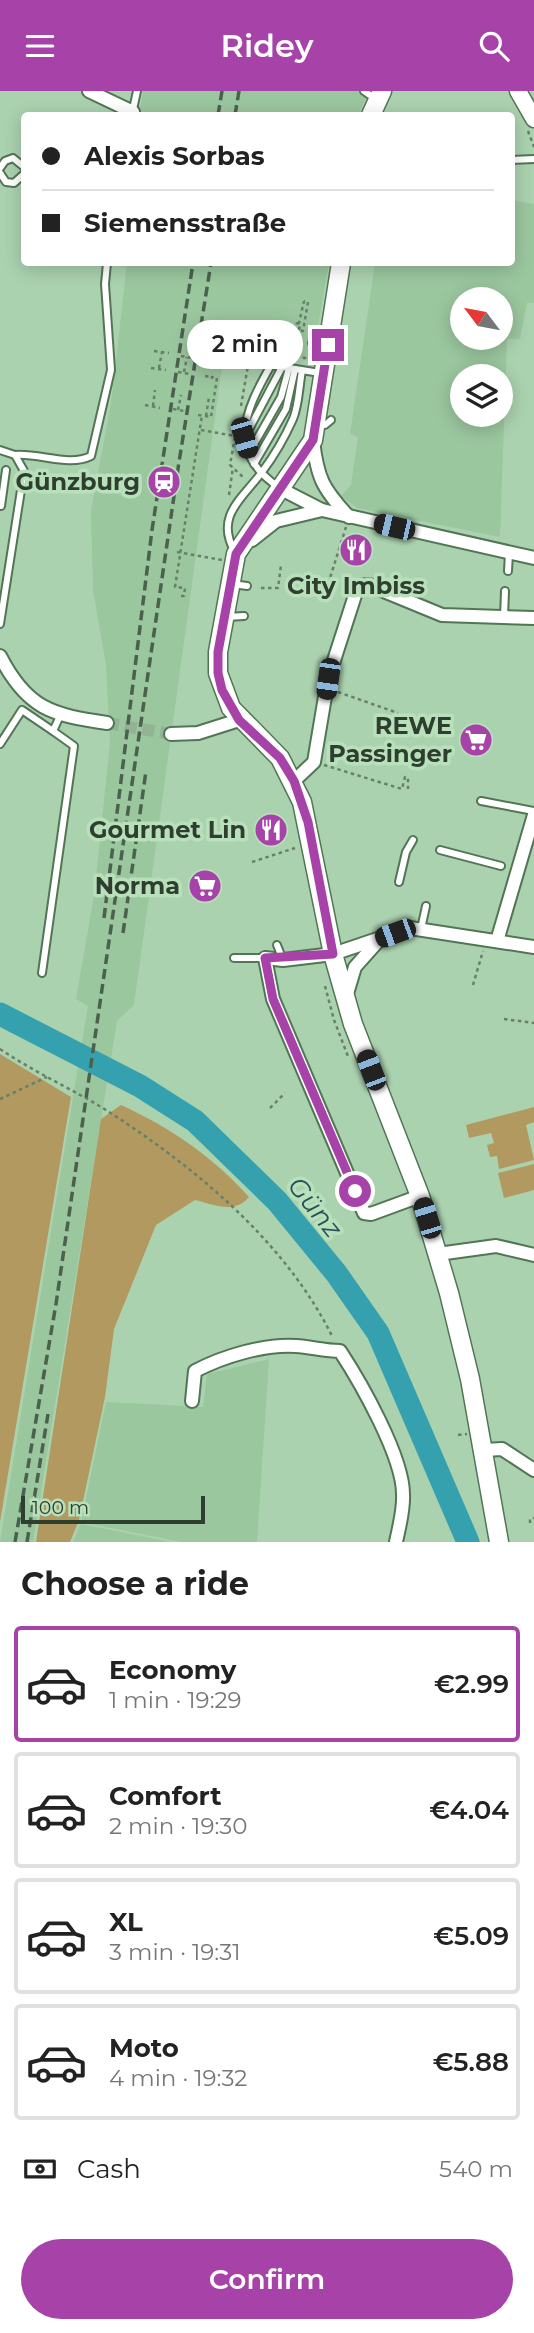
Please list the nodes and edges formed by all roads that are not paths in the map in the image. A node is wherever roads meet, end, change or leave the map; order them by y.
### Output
1 (89, 91) edge
2 (137, 91) edge
3 (518, 91) edge
4 (128, 112) edge
5 (132, 112) edge
6 (534, 120) edge
7 (534, 159) edge
8 (515, 160) edge
9 (21, 165) edge
10 (0, 167) edge
11 (21, 177) edge
12 (107, 266) edge
13 (340, 266) edge
14 (319, 367) junction
15 (292, 369) junction
16 (321, 428) junction
17 (244, 438) junction
18 (0, 450) edge
19 (248, 453) junction
20 (15, 455) junction
21 (254, 464) junction
22 (6, 470) dead end
23 (261, 473) junction
24 (281, 489) junction
25 (1, 506) edge
26 (323, 510) junction
27 (349, 517) junction
28 (509, 552) junction
29 (229, 557) junction
30 (534, 558) edge
31 (508, 571) dead end
32 (229, 584) junction
33 (247, 586) dead end
34 (505, 591) dead end
35 (244, 616) dead end
36 (224, 617) junction
37 (505, 617) junction
38 (534, 618) edge
39 (0, 624) edge
40 (0, 656) edge
41 (60, 716) junction
42 (239, 720) junction
43 (107, 723) tunnel mouth
44 (53, 731) junction
45 (170, 734) tunnel mouth
46 (0, 744) edge
47 (294, 781) junction
48 (481, 801) dead end
49 (534, 813) edge
50 (413, 840) dead end
51 (440, 850) dead end
52 (501, 866) dead end
53 (399, 882) dead end
54 (426, 906) dead end
55 (421, 929) junction
56 (380, 938) junction
57 (491, 940) junction
58 (278, 945) dead end
59 (534, 947) edge
60 (333, 954) junction
61 (234, 958) dead end
62 (265, 958) junction
63 (283, 960) junction
64 (42, 973) dead end
65 (346, 998) junction
66 (420, 1196) junction
67 (438, 1254) junction
68 (534, 1255) edge
69 (192, 1401) dead end
70 (485, 1458) junction
71 (534, 1470) edge
72 (396, 1542) edge
73 (499, 1542) edge

1 - 4 street
2 - 5 lane
3 - 6 street
7 - 8 lane
9 - 10 lane
10 - 11 lane
12 - 20 lane
13 - 14 main road
14 - 15 lane
14 - 16 main road
15 - 17 lane
15 - 17 lane
15 - 19 lane
15 - 21 lane
15 - 23 lane
16 - 24 main road
16 - 27 street
17 - 19 lane
18 - 20 lane
19 - 21 lane
20 - 39 lane
21 - 23 lane
22 - 25 lane
23 - 24 lane
23 - 29 lane
24 - 26 street
24 - 29 main road
26 - 27 street
26 - 29 street
27 - 28 street
28 - 30 street
28 - 31 lane
29 - 32 main road
32 - 33 lane
32 - 36 main road
34 - 37 lane
35 - 36 lane
36 - 42 main road
37 - 38 street
37 - 47 street
40 - 41 street
41 - 43 street
41 - 44 lane
42 - 45 street
42 - 47 main road
44 - 46 lane
44 - 64 lane
47 - 60 main road
48 - 49 lane
49 - 57 street
50 - 53 lane
51 - 52 lane
54 - 55 lane
55 - 56 street
55 - 57 street
56 - 60 street
56 - 65 street
57 - 59 street
58 - 63 lane
60 - 63 street
60 - 65 main road
61 - 62 lane
62 - 63 street
62 - 66 street
65 - 66 main road
66 - 67 main road
67 - 68 street
67 - 70 main road
69 - 72 street
70 - 71 street
70 - 73 main road

